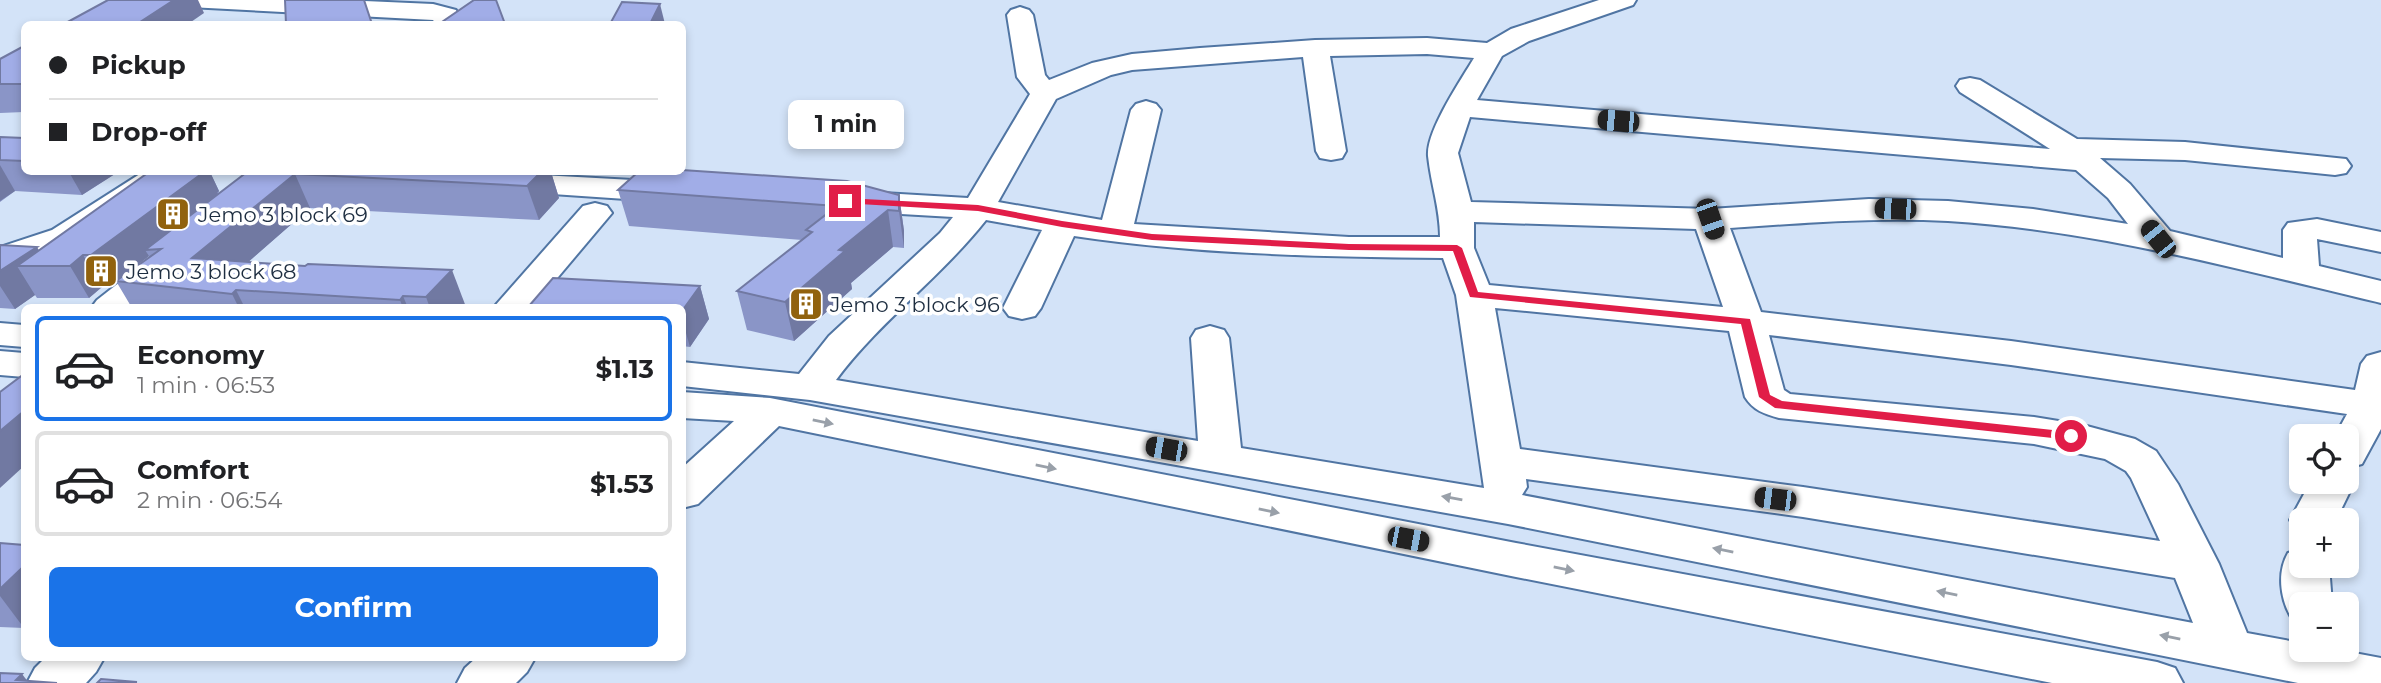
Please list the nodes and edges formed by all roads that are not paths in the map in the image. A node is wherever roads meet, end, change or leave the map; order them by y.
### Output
1 (189, 0) edge
2 (1624, 0) edge
3 (270, 5) junction
4 (1020, 15) dead end
5 (244, 21) edge
6 (448, 21) edge
7 (1315, 48) junction
8 (1492, 51) junction
9 (1970, 86) dead end
10 (1045, 93) junction
11 (1458, 107) junction
12 (1146, 110) dead end
13 (1331, 151) dead end
14 (2076, 154) junction
15 (2335, 166) dead end
16 (159, 175) edge
17 (560, 179) edge
18 (471, 181) edge
19 (705, 194) edge
20 (814, 199) edge
21 (978, 208) junction
22 (1457, 212) junction
23 (595, 213) dead end
24 (1710, 219) junction
25 (1062, 224) junction
26 (1115, 233) junction
27 (2158, 239) junction
28 (193, 240) edge
29 (2381, 242) edge
30 (1457, 248) junction
31 (0, 258) edge
32 (2301, 272) junction
33 (2381, 292) edge
34 (1474, 295) junction
35 (115, 304) edge
36 (515, 304) edge
37 (1022, 308) dead end
38 (1746, 321) junction
39 (0, 334) edge
40 (21, 335) edge
41 (1210, 338) dead end
42 (0, 363) edge
43 (2381, 364) edge
44 (21, 365) edge
45 (686, 374) edge
46 (21, 381) edge
47 (810, 388) junction
48 (0, 399) edge
49 (686, 405) edge
50 (2372, 405) junction
51 (769, 411) junction
52 (2359, 430) edge
53 (1221, 459) junction
54 (1501, 461) junction
55 (686, 489) edge
56 (1508, 508) junction
57 (1516, 560) junction
58 (2195, 564) junction
59 (2228, 648) junction
60 (2289, 654) edge
61 (75, 661) edge
62 (506, 661) edge
63 (2331, 662) edge
64 (2381, 679) edge
65 (53, 683) edge
66 (482, 683) edge
67 (2157, 683) edge

1 - 3 street
2 - 8 street
3 - 5 street
3 - 6 street
4 - 10 street
7 - 8 street
7 - 10 street
7 - 13 street
8 - 11 street
9 - 14 street
10 - 21 street
11 - 14 street
11 - 22 street
12 - 26 street
14 - 15 street
14 - 27 street
16 - 31 street
17 - 18 street
17 - 19 street
20 - 21 street
21 - 25 street
21 - 47 street
22 - 24 street
22 - 30 street
23 - 36 street
24 - 27 street
24 - 38 street
25 - 26 street
25 - 37 street
26 - 30 street
27 - 32 street
28 - 35 street
29 - 32 street
30 - 34 street
32 - 33 street
34 - 38 street
34 - 54 street
38 - 50 street
38 - 58 street
39 - 40 street
41 - 53 street
42 - 44 street
43 - 50 street
45 - 47 street
46 - 48 street
47 - 53 street
49 - 51 street
50 - 52 street
51 - 55 street
51 -> 57 street
56 -> 53 street
54 - 56 street
54 - 58 street
56 - 57 street
59 -> 56 street
57 -> 67 street
58 - 59 street
59 - 60 street
61 - 65 street
62 - 66 street
63 - 64 street

